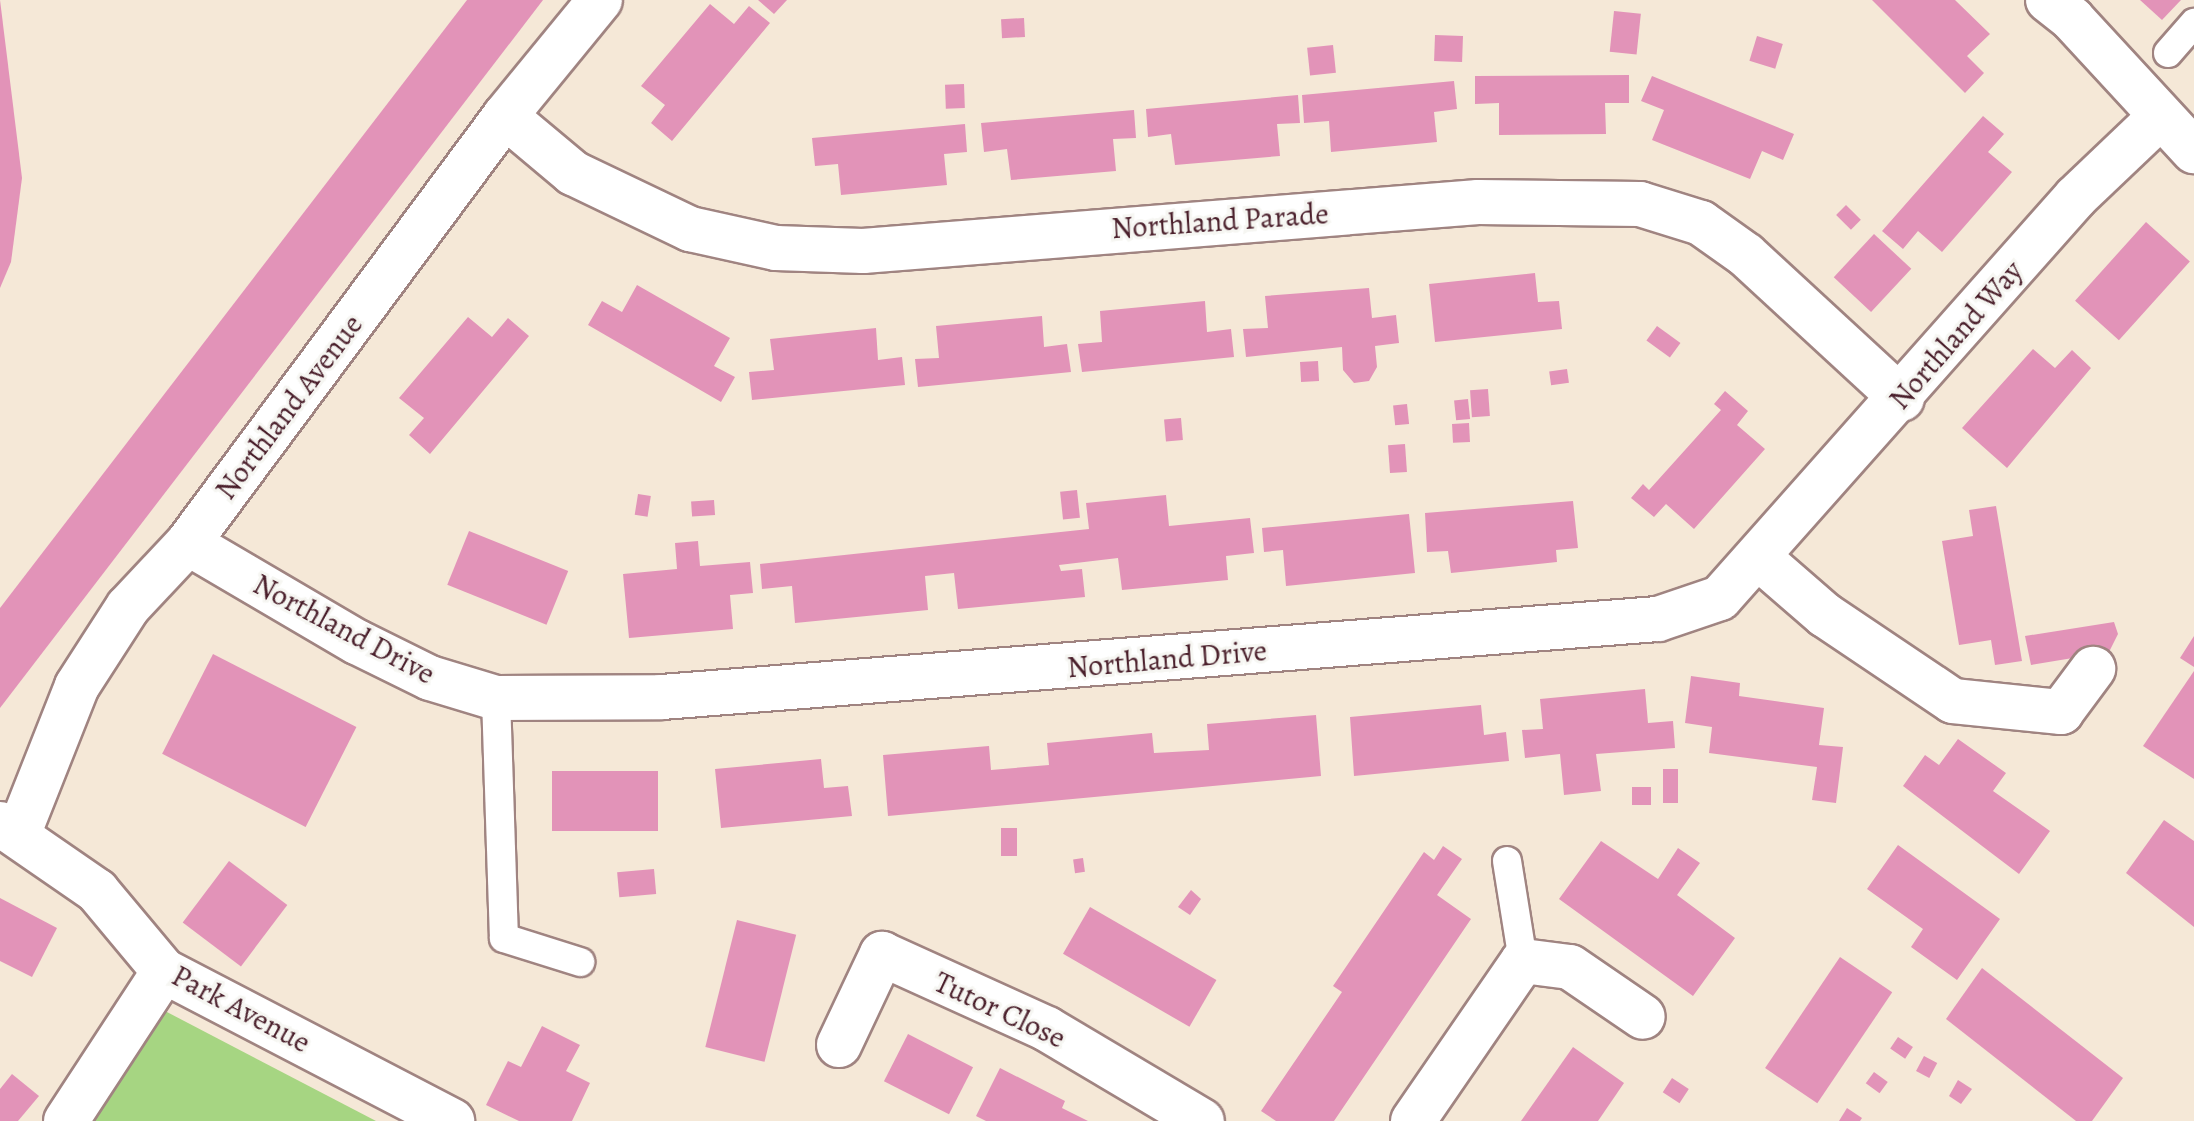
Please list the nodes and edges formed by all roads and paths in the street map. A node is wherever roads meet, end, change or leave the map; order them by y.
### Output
1 (600, 0) edge
2 (2048, 0) edge
3 (2194, 23) edge
4 (2168, 53) dead end
5 (505, 116) junction
6 (2159, 118) junction
7 (2194, 151) edge
8 (1902, 399) junction
9 (188, 543) junction
10 (1758, 557) junction
11 (2093, 669) dead end
12 (496, 698) junction
13 (9, 830) edge
14 (1507, 861) dead end
15 (1523, 961) junction
16 (580, 962) dead end
17 (164, 971) junction
18 (1643, 1017) dead end
19 (839, 1045) dead end
20 (66, 1121) edge
21 (452, 1121) edge
22 (1202, 1121) edge
23 (1413, 1121) edge

1 - 5 street, Northland Avenue
2 - 6 street
3 - 4 lane
5 - 8 street, Northland Parade
5 - 9 street, Northland Avenue
6 - 7 street
6 - 8 street, Northland Way
8 - 10 street, Northland Way
9 - 12 street, Northland Drive
9 - 13 street, Northland Avenue
10 - 11 street
10 - 12 street, Northland Drive
12 - 16 lane
13 - 17 street, Park Avenue
14 - 15 lane
15 - 18 street
15 - 23 street
17 - 20 street
17 - 21 street, Park Avenue
19 - 22 street, Tutor Close

